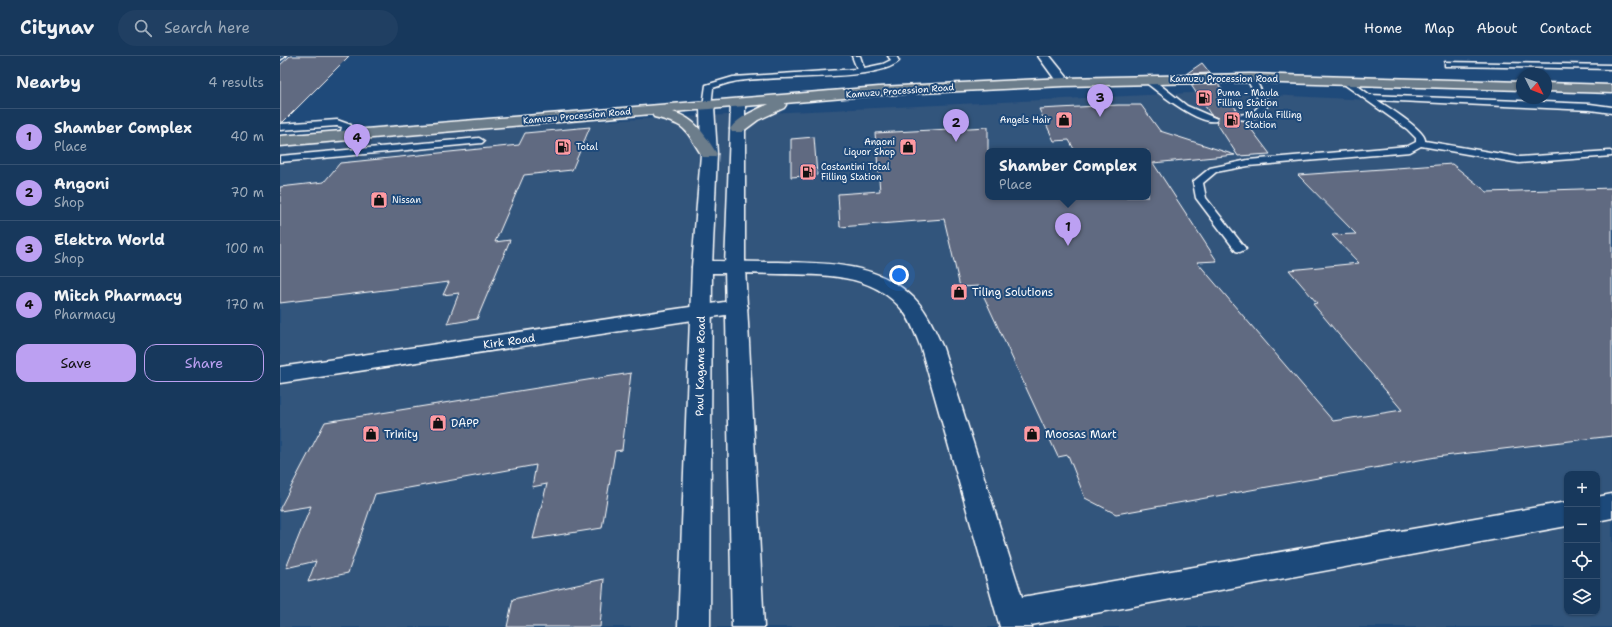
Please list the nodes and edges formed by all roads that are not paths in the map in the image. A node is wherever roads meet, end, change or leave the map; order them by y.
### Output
1 (856, 56) edge
2 (892, 56) edge
3 (1044, 56) edge
4 (1448, 64) dead end
5 (1612, 67) edge
6 (861, 71) junction
7 (1250, 78) junction
8 (1147, 80) junction
9 (1344, 80) junction
10 (1064, 82) junction
11 (1516, 86) edge
12 (1552, 87) edge
13 (1612, 89) edge
14 (1367, 96) junction
15 (796, 98) junction
16 (738, 103) junction
17 (707, 106) junction
18 (1612, 110) edge
19 (640, 111) junction
20 (1242, 117) dead end
21 (1213, 118) dead end
22 (280, 127) edge
23 (738, 129) junction
24 (344, 136) junction
25 (280, 141) edge
26 (479, 141) dead end
27 (1420, 143) junction
28 (709, 154) junction
29 (1610, 154) dead end
30 (280, 159) edge
31 (1240, 249) dead end
32 (702, 267) junction
33 (735, 267) junction
34 (738, 307) junction
35 (702, 313) junction
36 (280, 375) edge
37 (1612, 506) edge
38 (1600, 508) edge
39 (1564, 515) edge
40 (1014, 620) edge
41 (694, 627) edge
42 (748, 627) edge

1 - 6 lane
2 - 6 lane
3 - 10 main road
4 - 5 lane
6 - 17 lane
7 - 8 highway, Kamuzu Procession Road
7 - 9 highway, Kamuzu Procession Road
7 - 20 lane
8 - 10 highway, Kamuzu Procession Road
8 - 21 lane
9 - 11 highway, Kamuzu Procession Road
9 - 14 lane
10 - 15 highway, Kamuzu Procession Road
12 - 13 highway
14 - 18 lane
14 - 27 lane
15 - 16 highway, Kamuzu Procession Road
15 - 23 highway
16 - 17 highway, Kamuzu Procession Road
16 - 23 main road
17 - 19 highway, Kamuzu Procession Road
17 - 28 main road, Paul Kagame Road
19 - 24 highway, Kamuzu Procession Road
19 - 28 highway
22 - 24 lane
23 - 33 main road
24 - 25 highway, Kamuzu Procession Road
26 - 30 lane
27 - 29 lane
27 - 31 lane
28 - 32 main road, Paul Kagame Road
32 - 33 main road
32 - 35 main road, Paul Kagame Road
33 - 34 main road
33 - 40 main road
34 - 35 main road, Kirk Road
34 - 42 main road
35 - 36 main road, Kirk Road
35 - 41 main road, Paul Kagame Road
37 - 38 main road
39 - 40 main road

